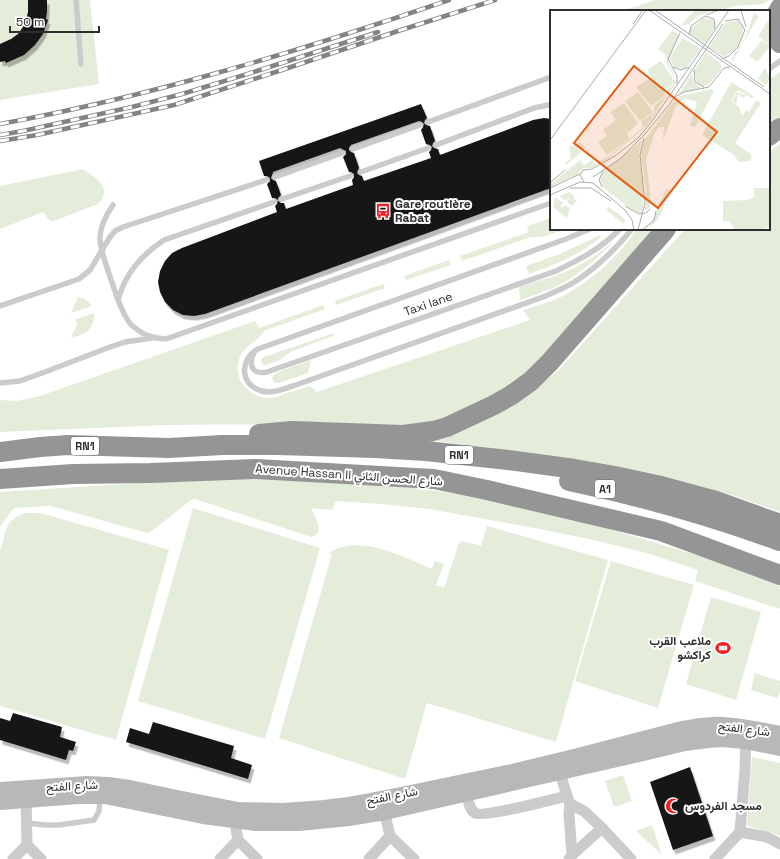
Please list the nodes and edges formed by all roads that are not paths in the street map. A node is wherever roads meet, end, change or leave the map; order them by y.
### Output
1 (76, 0) edge
2 (780, 62) edge
3 (81, 64) dead end
4 (770, 69) edge
5 (550, 77) edge
6 (550, 105) edge
7 (428, 122) dead end
8 (420, 125) dead end
9 (780, 128) edge
10 (770, 135) edge
11 (436, 145) dead end
12 (428, 148) dead end
13 (353, 149) dead end
14 (342, 153) dead end
15 (361, 172) dead end
16 (350, 176) dead end
17 (274, 177) dead end
18 (266, 180) dead end
19 (282, 199) dead end
20 (274, 202) dead end
21 (550, 203) edge
22 (113, 205) dead end
23 (588, 230) edge
24 (619, 230) edge
25 (631, 230) edge
26 (665, 230) edge
27 (102, 252) junction
28 (118, 298) junction
29 (0, 306) edge
30 (152, 338) junction
31 (255, 350) junction
32 (0, 383) edge
33 (0, 440) edge
34 (40, 447) junction
35 (130, 447) junction
36 (426, 451) junction
37 (0, 452) edge
38 (0, 479) edge
39 (434, 479) junction
40 (780, 524) edge
41 (780, 541) edge
42 (780, 561) edge
43 (780, 575) edge
44 (746, 734) junction
45 (780, 734) edge
46 (780, 748) edge
47 (559, 767) junction
48 (0, 790) edge
49 (26, 794) junction
50 (467, 794) junction
51 (100, 796) junction
52 (151, 799) junction
53 (569, 800) junction
54 (0, 802) edge
55 (384, 806) junction
56 (238, 815) junction
57 (27, 823) junction
58 (602, 828) junction
59 (740, 832) junction
60 (390, 836) junction
61 (238, 840) junction
62 (780, 844) edge
63 (27, 845) junction
64 (570, 857) edge
65 (13, 859) edge
66 (41, 859) edge
67 (220, 859) edge
68 (257, 859) edge
69 (369, 859) edge
70 (414, 859) edge
71 (631, 859) edge
72 (715, 859) edge

1 - 3 lane
2 - 4 lane
5 - 7 lane
6 - 11 lane
8 - 13 lane
9 - 10 highway
12 - 15 lane
14 - 17 lane
16 - 19 lane
18 - 27 lane
20 - 28 lane
21 - 30 lane
22 - 27 lane
23 - 31 lane
24 - 31 lane, Taxi lane
25 - 31 lane
26 - 35 highway, RN1
27 - 28 lane
27 - 29 lane
28 - 30 lane
30 - 32 lane
33 - 34 highway
34 - 35 highway, Avenue Hassan II شارع الحسن الثاني / RN1
34 - 37 highway, Avenue Hassan II شارع الحسن الثاني / RN1
35 - 36 highway, Avenue Hassan II شارع الحسن الثاني / RN1
36 - 40 highway, Avenue Hassan II شارع الحسن الثاني / RN1
36 - 41 highway, A1
38 - 39 highway, Avenue Hassan II شارع الحسن الثاني / RN1
39 - 42 highway, A1
39 - 43 highway, Avenue Hassan II شارع الحسن الثاني / RN1
44 - 45 street, شارع الفتح
44 - 46 street, شارع الفتح
44 - 47 street, شارع الفتح
44 - 59 street
47 - 50 street, شارع الفتح
47 - 53 street
47 - 55 street, شارع الفتح
48 - 49 street, شارع الفتح
49 - 51 street, شارع الفتح
49 - 52 street, شارع الفتح
49 - 54 street, شارع الفتح
49 - 57 street
50 - 53 street
50 - 55 street, شارع الفتح
51 - 52 street, شارع الفتح
51 - 57 lane
52 - 56 street, شارع الفتح
53 - 58 street
53 - 64 street
55 - 56 street, شارع الفتح
55 - 60 street
56 - 61 street
57 - 63 street
58 - 64 street
58 - 71 street
59 - 62 street
59 - 72 street
60 - 69 street
60 - 70 street
61 - 67 street
61 - 68 street
63 - 65 street
63 - 66 street

